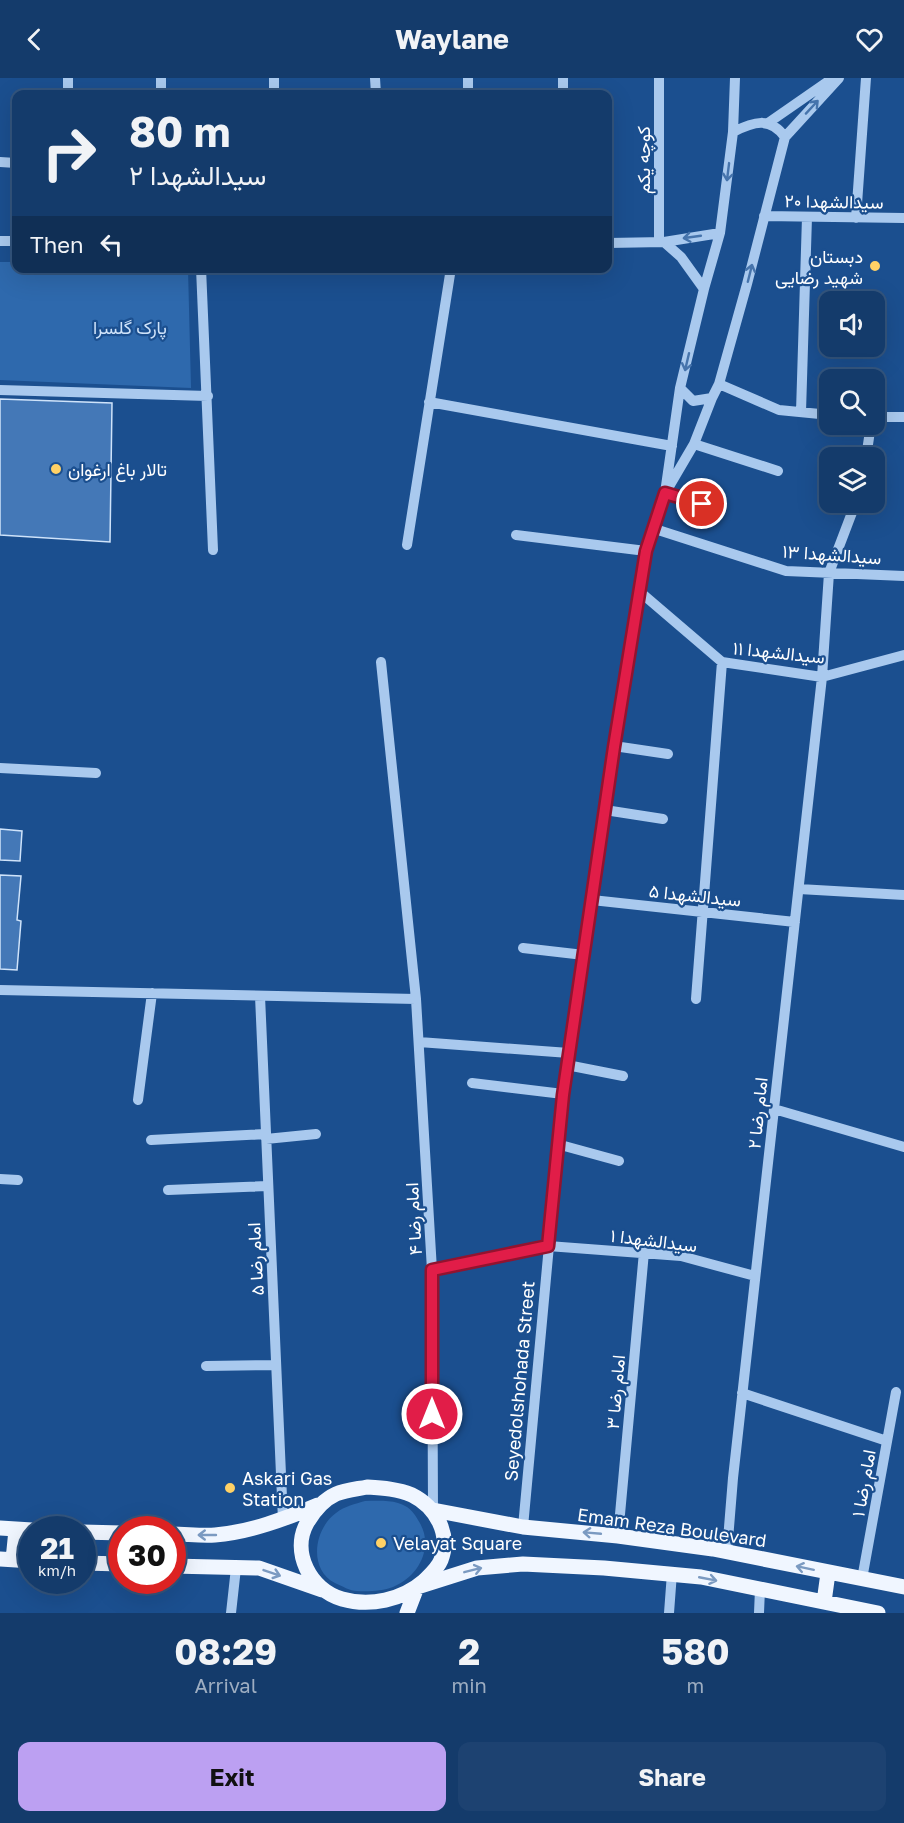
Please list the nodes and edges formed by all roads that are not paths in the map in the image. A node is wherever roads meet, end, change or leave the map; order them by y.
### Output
1 (659, 78) edge
2 (735, 78) edge
3 (833, 78) edge
4 (839, 78) edge
5 (866, 78) edge
6 (768, 123) junction
7 (733, 132) junction
8 (785, 137) junction
9 (764, 216) junction
10 (807, 217) junction
11 (856, 218) junction
12 (904, 218) edge
13 (720, 233) junction
14 (662, 242) junction
15 (612, 243) edge
16 (201, 273) edge
17 (450, 273) edge
18 (704, 289) junction
19 (719, 384) junction
20 (680, 388) junction
21 (0, 390) edge
22 (208, 396) junction
23 (712, 398) junction
24 (429, 402) junction
25 (801, 412) junction
26 (819, 414) edge
27 (885, 417) edge
28 (904, 417) edge
29 (694, 444) junction
30 (672, 446) junction
31 (778, 471) dead end
32 (665, 493) junction
33 (702, 504) dead end
34 (852, 513) edge
35 (655, 529) junction
36 (516, 535) dead end
37 (407, 545) dead end
38 (213, 550) dead end
39 (646, 551) junction
40 (829, 573) junction
41 (904, 576) edge
42 (639, 591) junction
43 (904, 655) edge
44 (381, 662) dead end
45 (722, 662) junction
46 (822, 677) junction
47 (614, 747) junction
48 (668, 754) dead end
49 (0, 768) edge
50 (96, 773) dead end
51 (605, 810) junction
52 (663, 819) dead end
53 (799, 889) junction
54 (904, 895) edge
55 (592, 900) junction
56 (702, 912) junction
57 (795, 922) junction
58 (523, 948) dead end
59 (584, 955) junction
60 (0, 990) edge
61 (152, 993) junction
62 (260, 996) junction
63 (416, 999) junction
64 (696, 999) dead end
65 (419, 1042) junction
66 (569, 1053) junction
67 (567, 1065) junction
68 (622, 1076) dead end
69 (472, 1083) dead end
70 (563, 1095) junction
71 (138, 1100) dead end
72 (774, 1109) junction
73 (316, 1134) dead end
74 (266, 1137) junction
75 (151, 1140) dead end
76 (557, 1144) junction
77 (904, 1147) edge
78 (619, 1161) dead end
79 (0, 1179) edge
80 (18, 1179) dead end
81 (268, 1186) junction
82 (168, 1190) dead end
83 (548, 1246) junction
84 (644, 1252) junction
85 (432, 1270) junction
86 (755, 1276) junction
87 (276, 1365) junction
88 (207, 1366) dead end
89 (896, 1392) dead end
90 (742, 1393) junction
91 (887, 1441) junction
92 (323, 1502) junction
93 (433, 1510) junction
94 (283, 1520) junction
95 (523, 1527) junction
96 (0, 1528) edge
97 (18, 1530) edge
98 (186, 1534) edge
99 (618, 1536) junction
100 (18, 1540) edge
101 (726, 1552) junction
102 (6, 1560) edge
103 (186, 1566) edge
104 (236, 1568) junction
105 (672, 1573) junction
106 (828, 1573) junction
107 (862, 1580) junction
108 (417, 1587) junction
109 (904, 1587) edge
110 (760, 1589) junction
111 (327, 1592) junction
112 (824, 1602) junction
113 (345, 1606) edge
114 (231, 1613) edge
115 (407, 1613) edge
116 (669, 1613) edge
117 (759, 1613) edge
118 (878, 1613) edge

1 - 14 street, کوچه یکم
2 - 7 street
3 - 6 street
8 -> 4 street
5 - 11 street
6 - 7 street
6 - 8 street
7 -> 13 street
8 - 9 street
9 - 10 street, سیدالشهدا ۲۰
19 -> 9 street
10 - 11 street, سیدالشهدا ۲۰
10 - 25 street
11 - 12 street, سیدالشهدا ۲۰
13 -> 14 street
13 - 18 street
14 - 15 street
14 - 18 street
16 - 22 street
17 - 24 street
18 -> 20 street
19 - 23 street
19 - 25 street
20 - 23 street
20 - 30 street
21 - 22 street
22 - 38 street
23 - 29 street
24 - 30 street
24 - 37 street
25 - 26 street
27 - 28 street
29 - 31 street
29 - 32 street
30 - 32 street
32 - 33 street
32 - 35 street, Seyedolshohada Street
34 - 40 street, امام رضا ۲
35 - 39 street, Seyedolshohada Street
35 - 40 street, سیدالشهدا ۱۳
36 - 39 street
39 - 42 street, Seyedolshohada Street
40 - 41 street, سیدالشهدا ۱۳
40 - 46 street, امام رضا ۲
42 - 45 street, سیدالشهدا ۱۱
42 - 47 street, Seyedolshohada Street
43 - 46 street, سیدالشهدا ۱۱
44 - 63 street, امام رضا ۴
45 - 46 street, سیدالشهدا ۱۱
45 - 56 street
46 - 53 street, امام رضا ۲
47 - 48 street
47 - 51 street, Seyedolshohada Street
49 - 50 street
51 - 52 street
51 - 55 street, Seyedolshohada Street
53 - 54 street
53 - 57 street, امام رضا ۲
55 - 56 street, سیدالشهدا ۵
55 - 59 street, Seyedolshohada Street
56 - 57 street, سیدالشهدا ۵
56 - 64 street
57 - 72 street, امام رضا ۲
58 - 59 street
59 - 66 street, Seyedolshohada Street
60 - 61 street
61 - 62 street
61 - 71 street
62 - 63 street
62 - 74 street, امام رضا ۵
63 - 65 street, امام رضا ۴
65 - 66 street
65 - 85 street, امام رضا ۴
66 - 67 street, Seyedolshohada Street
67 - 68 street
67 - 70 street, Seyedolshohada Street
69 - 70 street
70 - 76 street, Seyedolshohada Street
72 - 77 street
72 - 86 street, امام رضا ۲
73 - 74 street
74 - 75 street
74 - 81 street, امام رضا ۵
76 - 78 street
76 - 83 street, Seyedolshohada Street
79 - 80 street
81 - 82 street
81 - 87 street, امام رضا ۵
83 - 84 street, سیدالشهدا ۱
83 - 85 street, سیدالشهدا ۱
83 - 95 street, Seyedolshohada Street
84 - 86 street, سیدالشهدا ۱
84 - 99 street, امام رضا ۳
85 - 93 street, امام رضا ۴
86 - 90 street, امام رضا ۲
87 - 88 street
87 - 94 street, امام رضا ۵
89 - 91 street, امام رضا ۱
90 - 91 street
90 - 101 street, امام رضا ۲
91 - 107 street, امام رضا ۱
92 - 93 main road
92 - 94 main road
92 - 111 main road
93 - 95 main road, Emam Reza Boulevard
93 - 108 main road
94 -> 98 main road
99 -> 95 main road, Emam Reza Boulevard
96 - 97 main road
99 - 101 main road, Emam Reza Boulevard
100 - 102 main road
106 -> 101 main road, Emam Reza Boulevard
103 - 104 main road
104 -> 111 main road
104 - 114 street
108 -> 105 main road
105 -> 110 main road
105 - 116 street
106 - 107 main road, Emam Reza Boulevard
106 - 112 main road
107 - 109 main road, Emam Reza Boulevard
108 - 113 main road
108 - 115 main road
110 - 112 main road
110 - 117 street
111 - 113 main road
112 - 118 main road

